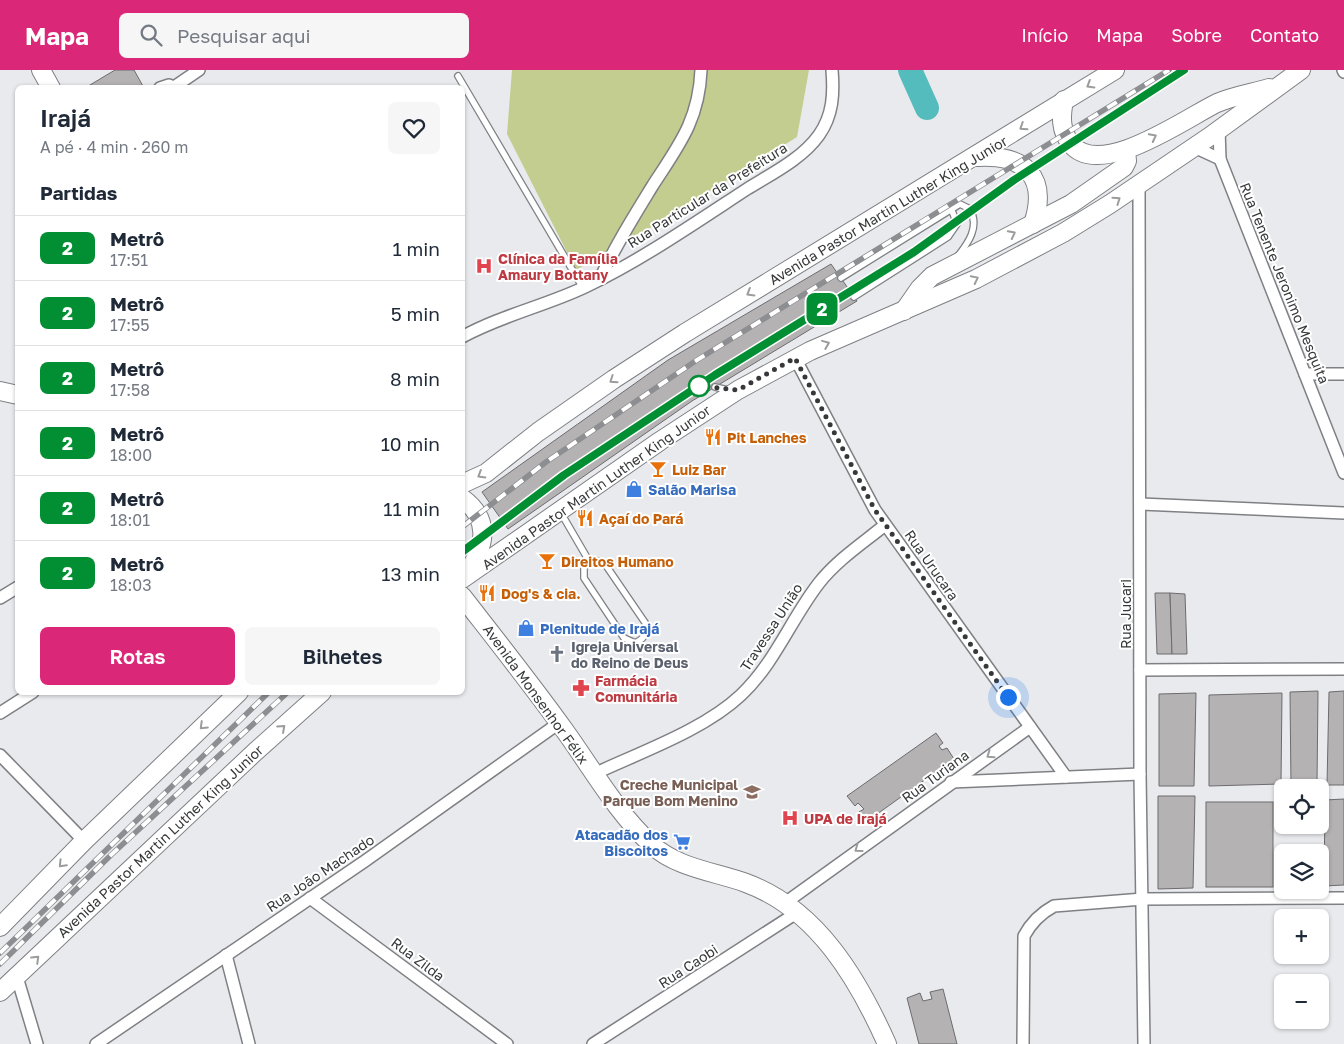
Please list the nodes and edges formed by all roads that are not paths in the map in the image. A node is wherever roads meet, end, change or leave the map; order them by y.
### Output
1 (41, 70) edge
2 (198, 70) edge
3 (701, 70) edge
4 (832, 70) edge
5 (1115, 70) edge
6 (1301, 70) edge
7 (458, 76) dead end
8 (1281, 84) junction
9 (49, 85) edge
10 (178, 85) edge
11 (463, 85) edge
12 (465, 88) edge
13 (1064, 100) junction
14 (1219, 129) junction
15 (1194, 147) junction
16 (1126, 151) junction
17 (975, 158) junction
18 (1220, 159) junction
19 (1138, 184) junction
20 (951, 208) junction
21 (1033, 224) junction
22 (950, 266) junction
23 (841, 278) dead end
24 (600, 279) junction
25 (582, 288) junction
26 (854, 297) dead end
27 (904, 312) junction
28 (465, 335) edge
29 (795, 358) junction
30 (1304, 374) junction
31 (1344, 374) edge
32 (715, 387) dead end
33 (738, 390) junction
34 (0, 391) edge
35 (15, 394) edge
36 (1344, 473) edge
37 (465, 483) edge
38 (465, 500) edge
39 (1141, 504) junction
40 (560, 510) junction
41 (1344, 513) edge
42 (885, 525) junction
43 (589, 562) junction
44 (465, 576) edge
45 (465, 578) edge
46 (15, 589) edge
47 (0, 598) edge
48 (465, 600) edge
49 (1344, 668) edge
50 (1140, 670) junction
51 (27, 695) edge
52 (235, 695) edge
53 (319, 695) edge
54 (0, 713) edge
55 (559, 723) junction
56 (1030, 726) junction
57 (0, 755) edge
58 (594, 774) junction
59 (1140, 774) junction
60 (1066, 776) junction
61 (951, 782) junction
62 (84, 841) junction
63 (310, 898) junction
64 (1344, 898) edge
65 (1143, 899) junction
66 (791, 907) junction
67 (0, 927) edge
68 (226, 955) junction
69 (17, 978) junction
70 (0, 992) edge
71 (37, 1044) edge
72 (96, 1044) edge
73 (248, 1044) edge
74 (508, 1044) edge
75 (594, 1044) edge
76 (887, 1044) edge
77 (1023, 1044) edge
78 (1144, 1044) edge

1 - 9 main road
2 - 10 street
3 - 24 street, Rua Particular da Prefeitura
4 - 24 street, Rua Particular da Prefeitura
5 -> 13 main road, Avenida Pastor Martin Luther King Junior
6 - 8 main road, Avenida Pastor Martin Luther King Junior
7 - 11 lane
8 - 14 main road, Avenida Pastor Martin Luther King Junior
16 -> 8 main road
12 - 25 lane
13 - 16 main road
13 -> 17 main road, Avenida Pastor Martin Luther King Junior
14 - 15 main road, Avenida Pastor Martin Luther King Junior
14 - 18 street, Rua Tenente Jeronimo Mesquita
15 - 18 street
15 - 19 main road, Avenida Pastor Martin Luther King Junior
16 - 21 main road
17 - 21 main road
17 -> 37 main road, Avenida Pastor Martin Luther King Junior
18 - 30 street, Rua Tenente Jeronimo Mesquita
27 -> 19 main road, Avenida Pastor Martin Luther King Junior
19 - 39 street, Rua Jucari
20 - 22 lane
20 - 23 lane
20 - 26 lane
22 -> 21 main road
22 - 27 main road
24 - 25 street, Rua Particular da Prefeitura
25 - 28 street, Rua Particular da Prefeitura
29 -> 27 main road, Avenida Pastor Martin Luther King Junior
29 - 33 main road, Avenida Pastor Martin Luther King Junior
29 - 42 street, Rua Urucara
30 - 31 street
30 - 36 street, Rua Tenente Jeronimo Mesquita
32 - 33 lane
33 - 40 main road, Avenida Pastor Martin Luther King Junior
34 - 35 main road
38 - 44 main road
39 - 41 street
39 - 50 street, Rua Jucari
40 - 43 lane
40 - 45 main road, Avenida Pastor Martin Luther King Junior
42 - 56 street, Rua Urucara
42 - 58 street, Travessa União
43 - 43 lane
46 - 47 street
48 - 55 main road, Avenida Monsenhor Félix
49 - 50 street
50 - 59 street, Rua Jucari
51 - 54 street
52 -> 62 main road
69 -> 53 main road, Avenida Pastor Martin Luther King Junior
55 - 58 main road, Avenida Monsenhor Félix
55 - 63 street, Rua João Machado
56 - 60 street, Rua Urucara
56 -> 61 street, Rua Turiana
57 - 62 street
58 - 66 main road, Avenida Monsenhor Félix
59 - 60 street
59 - 65 street, Rua Jucari
60 - 61 street
61 -> 66 street, Rua Turiana
62 -> 67 main road
63 - 68 street, Rua João Machado
63 - 74 street, Rua Zilda
64 - 65 street
65 - 77 street
65 - 78 street, Rua Jucari
66 - 75 street, Rua Caobi
66 - 76 main road, Avenida Monsenhor Félix
68 - 72 street, Rua João Machado
68 - 73 street
69 - 70 main road, Avenida Pastor Martin Luther King Junior
69 - 71 street

